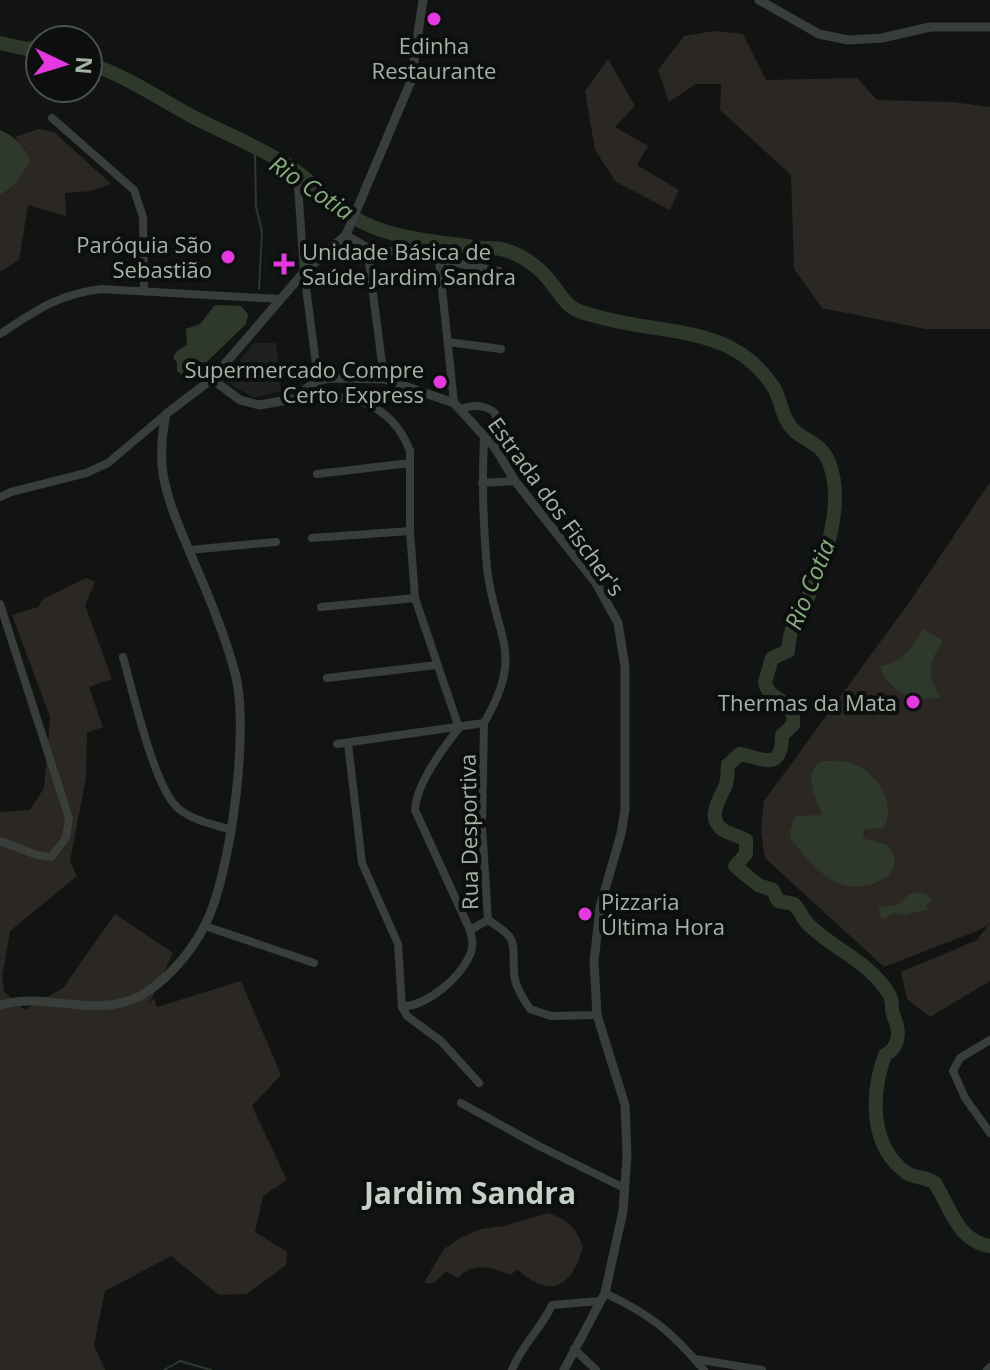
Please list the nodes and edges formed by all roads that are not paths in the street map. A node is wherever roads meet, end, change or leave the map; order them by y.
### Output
1 (423, 0) edge
2 (759, 0) edge
3 (990, 27) edge
4 (52, 118) dead end
5 (298, 186) dead end
6 (346, 235) junction
7 (367, 247) junction
8 (439, 260) junction
9 (499, 271) dead end
10 (304, 272) junction
11 (144, 291) junction
12 (280, 299) junction
13 (0, 334) edge
14 (448, 342) junction
15 (501, 349) dead end
16 (212, 379) junction
17 (384, 379) junction
18 (317, 380) junction
19 (320, 395) junction
20 (294, 399) junction
21 (457, 406) junction
22 (166, 414) junction
23 (484, 437) junction
24 (495, 448) junction
25 (410, 463) junction
26 (317, 474) dead end
27 (515, 481) junction
28 (482, 483) junction
29 (0, 497) edge
30 (410, 531) junction
31 (312, 538) dead end
32 (276, 542) dead end
33 (189, 550) junction
34 (415, 598) junction
35 (0, 604) edge
36 (321, 607) dead end
37 (123, 657) dead end
38 (437, 665) junction
39 (327, 678) dead end
40 (484, 723) junction
41 (459, 728) junction
42 (348, 743) junction
43 (337, 744) dead end
44 (231, 830) junction
45 (0, 841) edge
46 (488, 920) junction
47 (205, 926) junction
48 (470, 930) junction
49 (314, 963) dead end
50 (0, 1005) edge
51 (402, 1007) junction
52 (597, 1015) junction
53 (990, 1040) edge
54 (479, 1083) dead end
55 (461, 1103) dead end
56 (990, 1133) edge
57 (624, 1188) junction
58 (602, 1297) junction
59 (574, 1349) junction
60 (694, 1359) junction
61 (512, 1370) edge
62 (564, 1370) edge
63 (596, 1370) edge
64 (704, 1370) edge
65 (762, 1370) edge

1 - 6 street
2 - 3 street
4 - 11 street
5 - 10 street
6 - 7 street
6 - 10 street
7 - 8 street
7 - 17 street
8 - 9 street
8 - 14 street
10 - 12 street
10 - 18 street
11 - 12 street
11 - 13 street
12 - 16 street
14 - 15 street
14 - 21 street
16 - 20 street
16 - 22 street
17 - 18 street
17 - 21 street
18 - 19 street
18 - 20 street
19 - 20 street
19 - 25 street
21 - 23 street, Estrada dos Fischer's
21 - 24 street
22 - 29 street
22 - 33 street
23 - 24 street, Estrada dos Fischer's
23 - 28 street
24 - 27 street, Estrada dos Fischer's
25 - 26 street
25 - 30 street
27 - 28 street
27 - 52 street, Estrada dos Fischer's
28 - 40 street
30 - 31 street
30 - 34 street
32 - 33 street
33 - 44 street
34 - 36 street
34 - 38 street
35 - 45 street
37 - 44 street
38 - 39 street
38 - 41 street
40 - 41 street
40 - 46 street, Rua Desportiva
41 - 42 street
41 - 48 street
42 - 43 street
42 - 51 street
44 - 47 street
46 - 48 street, Rua Desportiva
46 - 52 street
47 - 49 street
47 - 50 street
48 - 51 street
51 - 54 street
52 - 57 street, Estrada dos Fischer's
53 - 56 street
55 - 57 street
57 - 58 street, Estrada dos Fischer's
58 - 59 street, Estrada dos Fischer's
58 - 60 street
58 - 61 street
59 - 62 street, Estrada dos Fischer's
59 - 63 street
60 - 64 street
60 - 65 street

